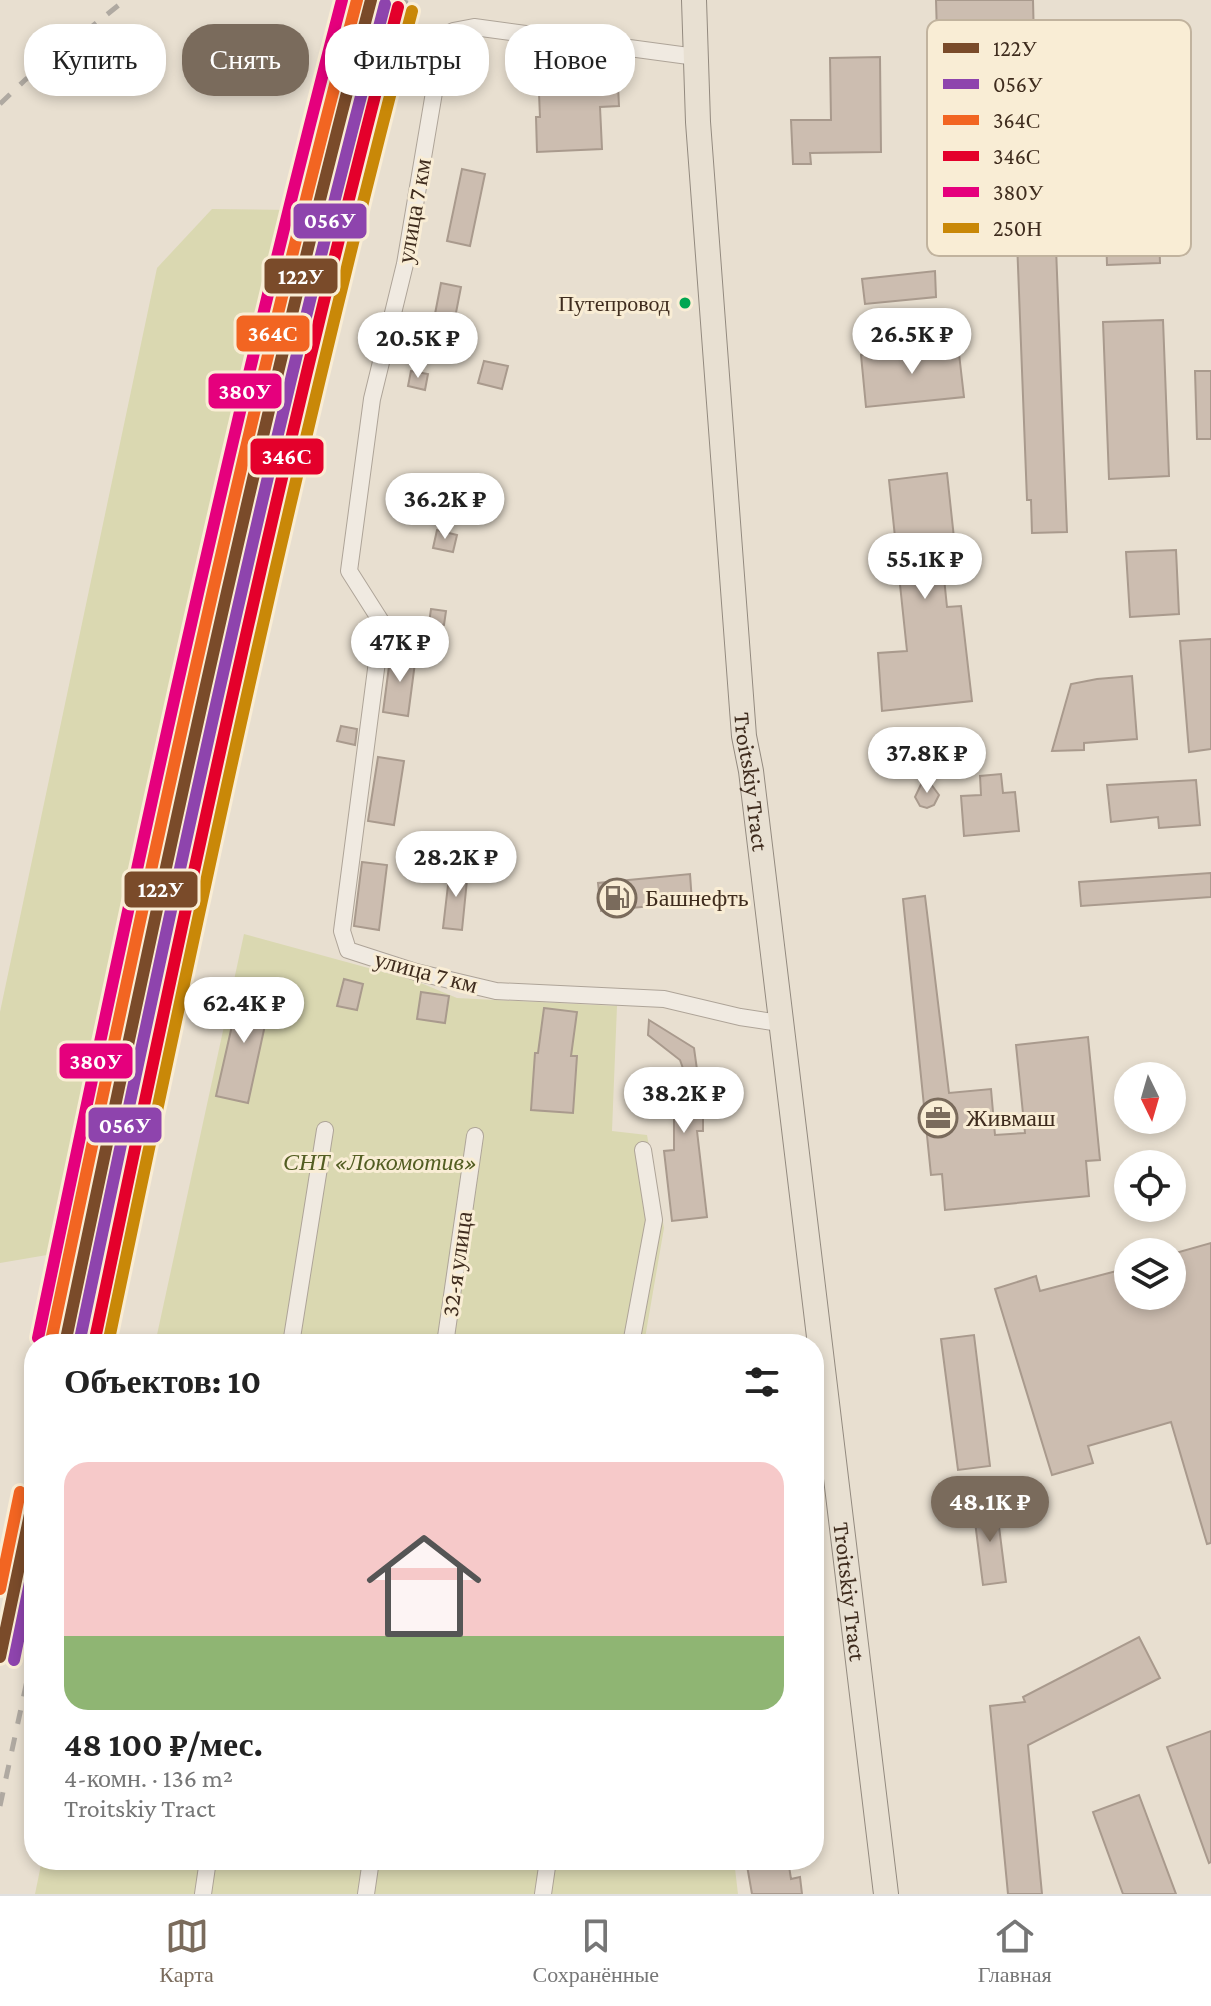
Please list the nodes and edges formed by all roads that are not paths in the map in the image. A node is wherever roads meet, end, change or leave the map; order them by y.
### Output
1 (694, 0) edge
2 (696, 57) junction
3 (780, 1023) junction
4 (325, 1130) dead end
5 (475, 1136) dead end
6 (643, 1150) dead end
7 (293, 1334) edge
8 (446, 1334) edge
9 (633, 1334) edge
10 (818, 1334) edge
11 (824, 1385) edge
12 (207, 1870) edge
13 (370, 1870) edge
14 (547, 1870) edge
15 (203, 1894) edge
16 (366, 1894) edge
17 (543, 1894) edge
18 (886, 1894) edge

1 - 2 main road, Troitskiy Tract
2 - 3 main road, Troitskiy Tract
2 - 3 street, улица 7 км
3 - 10 main road, Troitskiy Tract
4 - 7 street
5 - 8 street, 32-я улица
6 - 9 street
11 - 18 main road, Troitskiy Tract
12 - 15 street
13 - 16 street
14 - 17 street

